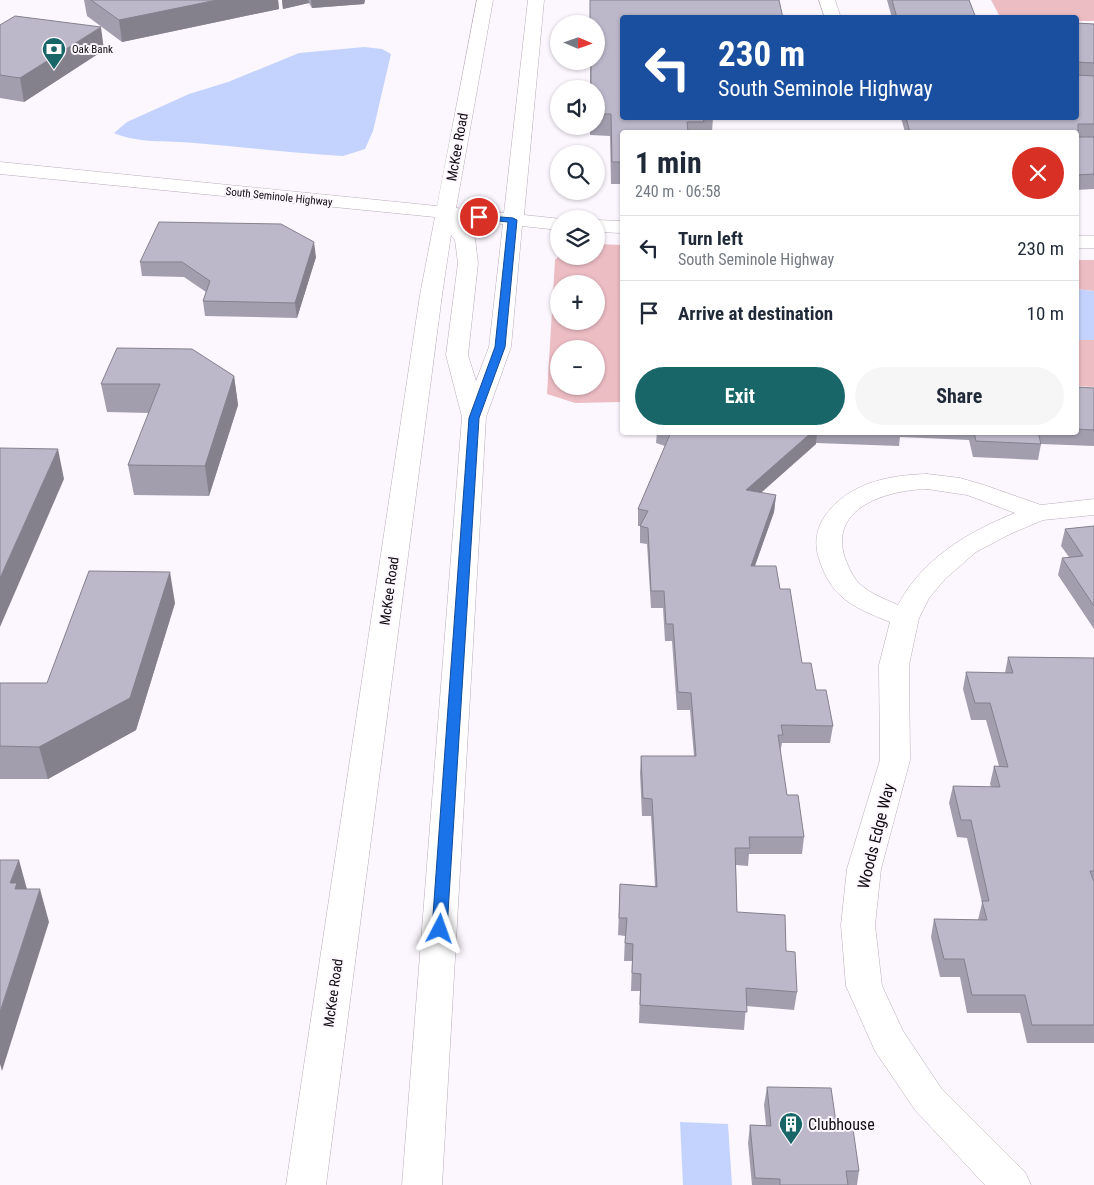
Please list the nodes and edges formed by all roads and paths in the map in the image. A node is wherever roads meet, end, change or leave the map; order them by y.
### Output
1 (485, 0) edge
2 (536, 0) edge
3 (827, 0) edge
4 (832, 15) edge
5 (0, 168) edge
6 (445, 214) junction
7 (513, 220) junction
8 (550, 223) edge
9 (605, 226) edge
10 (620, 227) edge
11 (1079, 242) edge
12 (1094, 242) edge
13 (474, 418) junction
14 (1094, 507) edge
15 (1038, 513) junction
16 (905, 618) junction
17 (306, 1185) edge
18 (422, 1185) edge
19 (1011, 1185) edge

1 - 6 main road, McKee Road
2 - 7 main road
3 - 4 main road
5 - 6 main road, South Seminole Highway
6 - 7 main road, South Seminole Highway
6 - 13 main road
6 - 17 main road, McKee Road
7 - 8 main road, South Seminole Highway
7 - 13 main road
9 - 10 main road
11 - 12 main road
13 - 18 main road
14 - 15 main road, Woods Edge Way
15 - 16 main road, Woods Edge Way
15 - 16 main road, Woods Edge Way
16 - 19 main road, Woods Edge Way

